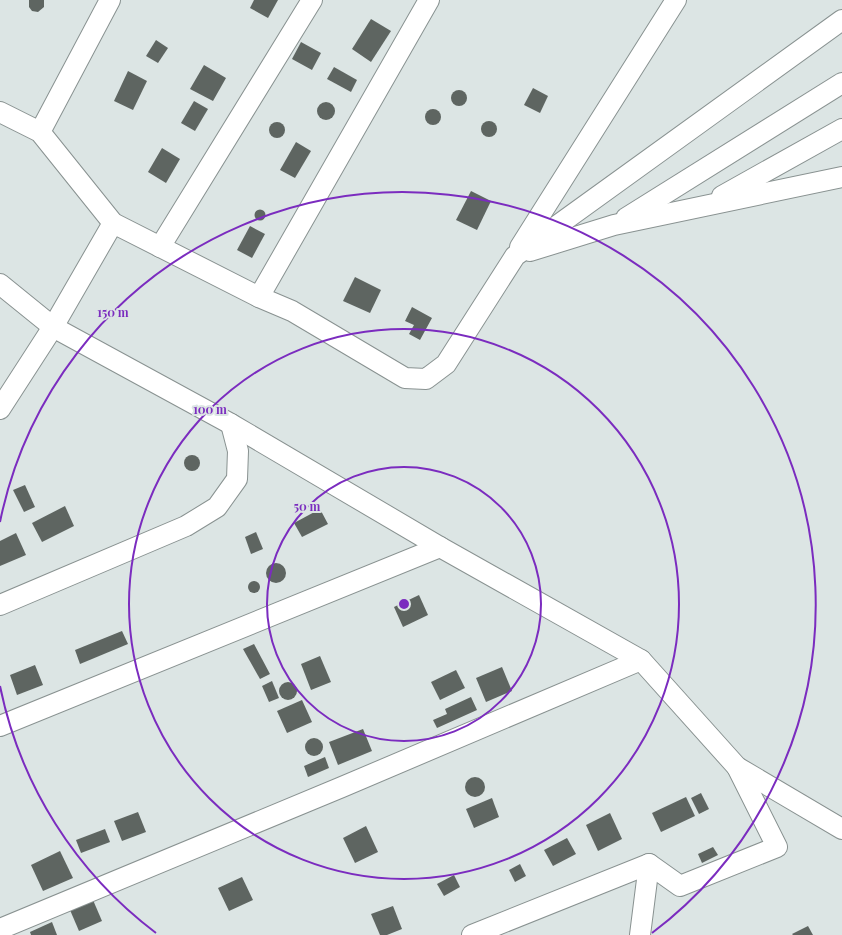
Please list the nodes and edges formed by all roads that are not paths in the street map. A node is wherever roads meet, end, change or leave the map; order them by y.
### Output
1 (110, 0) edge
2 (312, 0) edge
3 (429, 0) edge
4 (676, 0) edge
5 (842, 20) edge
6 (842, 83) edge
7 (0, 112) edge
8 (842, 129) edge
9 (40, 132) junction
10 (842, 177) edge
11 (704, 206) junction
12 (113, 223) junction
13 (614, 225) junction
14 (160, 247) junction
15 (515, 256) junction
16 (0, 284) edge
17 (259, 297) junction
18 (53, 327) junction
19 (0, 409) edge
20 (230, 424) junction
21 (440, 547) junction
22 (0, 605) edge
23 (641, 660) junction
24 (0, 726) edge
25 (737, 767) junction
26 (842, 829) edge
27 (649, 864) junction
28 (0, 929) edge
29 (472, 935) edge
30 (640, 935) edge

1 - 9 street
2 - 14 street
3 - 17 street
4 - 15 street
5 - 15 street
6 - 13 street
7 - 9 street
8 - 11 street
9 - 12 street
10 - 11 street
11 - 13 street
12 - 14 street
12 - 18 street
13 - 15 street
14 - 17 street
15 - 17 street
16 - 18 street
18 - 19 street
18 - 20 street
20 - 21 street
20 - 22 street
21 - 23 street
21 - 24 street
23 - 25 street
23 - 28 street
25 - 26 street
25 - 27 street
27 - 29 street
27 - 30 street

